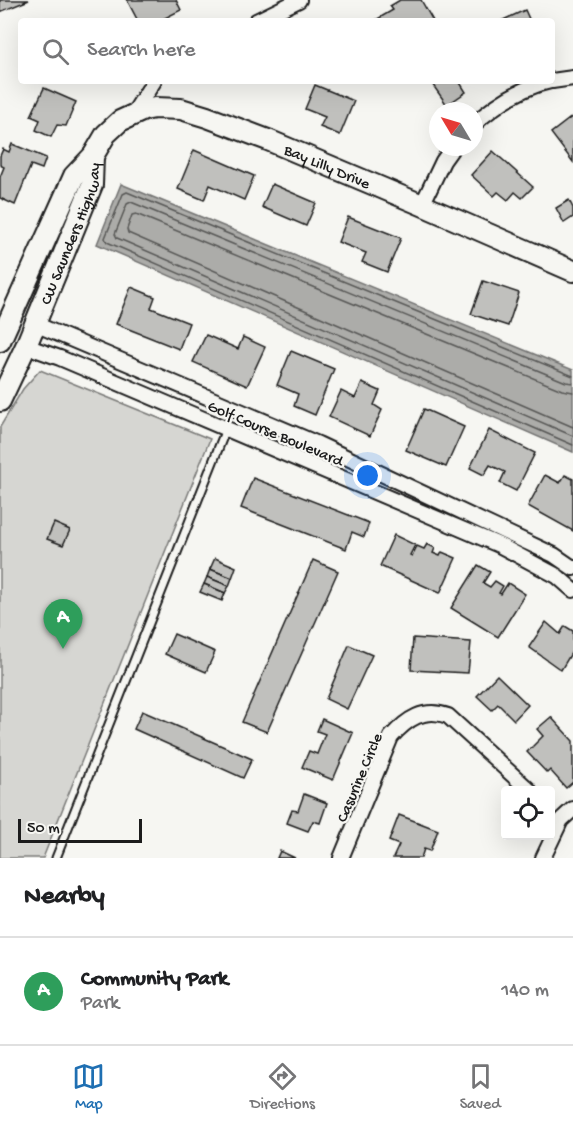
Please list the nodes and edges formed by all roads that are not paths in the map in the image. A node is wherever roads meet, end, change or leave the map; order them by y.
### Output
1 (299, 0) edge
2 (262, 18) edge
3 (573, 78) edge
4 (555, 80) edge
5 (152, 84) edge
6 (543, 84) edge
7 (132, 114) junction
8 (483, 116) edge
9 (93, 156) junction
10 (447, 156) edge
11 (422, 205) junction
12 (573, 271) edge
13 (6, 311) edge
14 (35, 324) junction
15 (1, 338) edge
16 (26, 346) junction
17 (0, 401) edge
18 (226, 429) junction
19 (573, 568) edge
20 (573, 590) edge
21 (525, 786) edge
22 (573, 809) edge
23 (556, 815) edge
24 (56, 858) edge
25 (341, 858) edge
26 (543, 858) edge

1 - 2 street
3 - 4 street
5 - 7 street
6 - 8 street
7 - 9 main road, Bay Lilly Drive
7 - 11 main road, Bay Lilly Drive
9 - 13 main road, CW Saunders Highway
9 - 14 main road, CW Saunders Highway
10 - 11 street
11 - 12 main road, Bay Lilly Drive
13 - 14 main road
13 - 15 main road, CW Saunders Highway
14 - 16 main road, CW Saunders Highway
14 - 19 street, Golf Course Boulevard
15 - 16 main road
16 - 17 main road, CW Saunders Highway
16 - 18 street, Golf Course Boulevard
18 - 20 street, Golf Course Boulevard
18 - 24 lane
21 - 25 street, Casurine Circle
22 - 23 street
23 - 26 street

